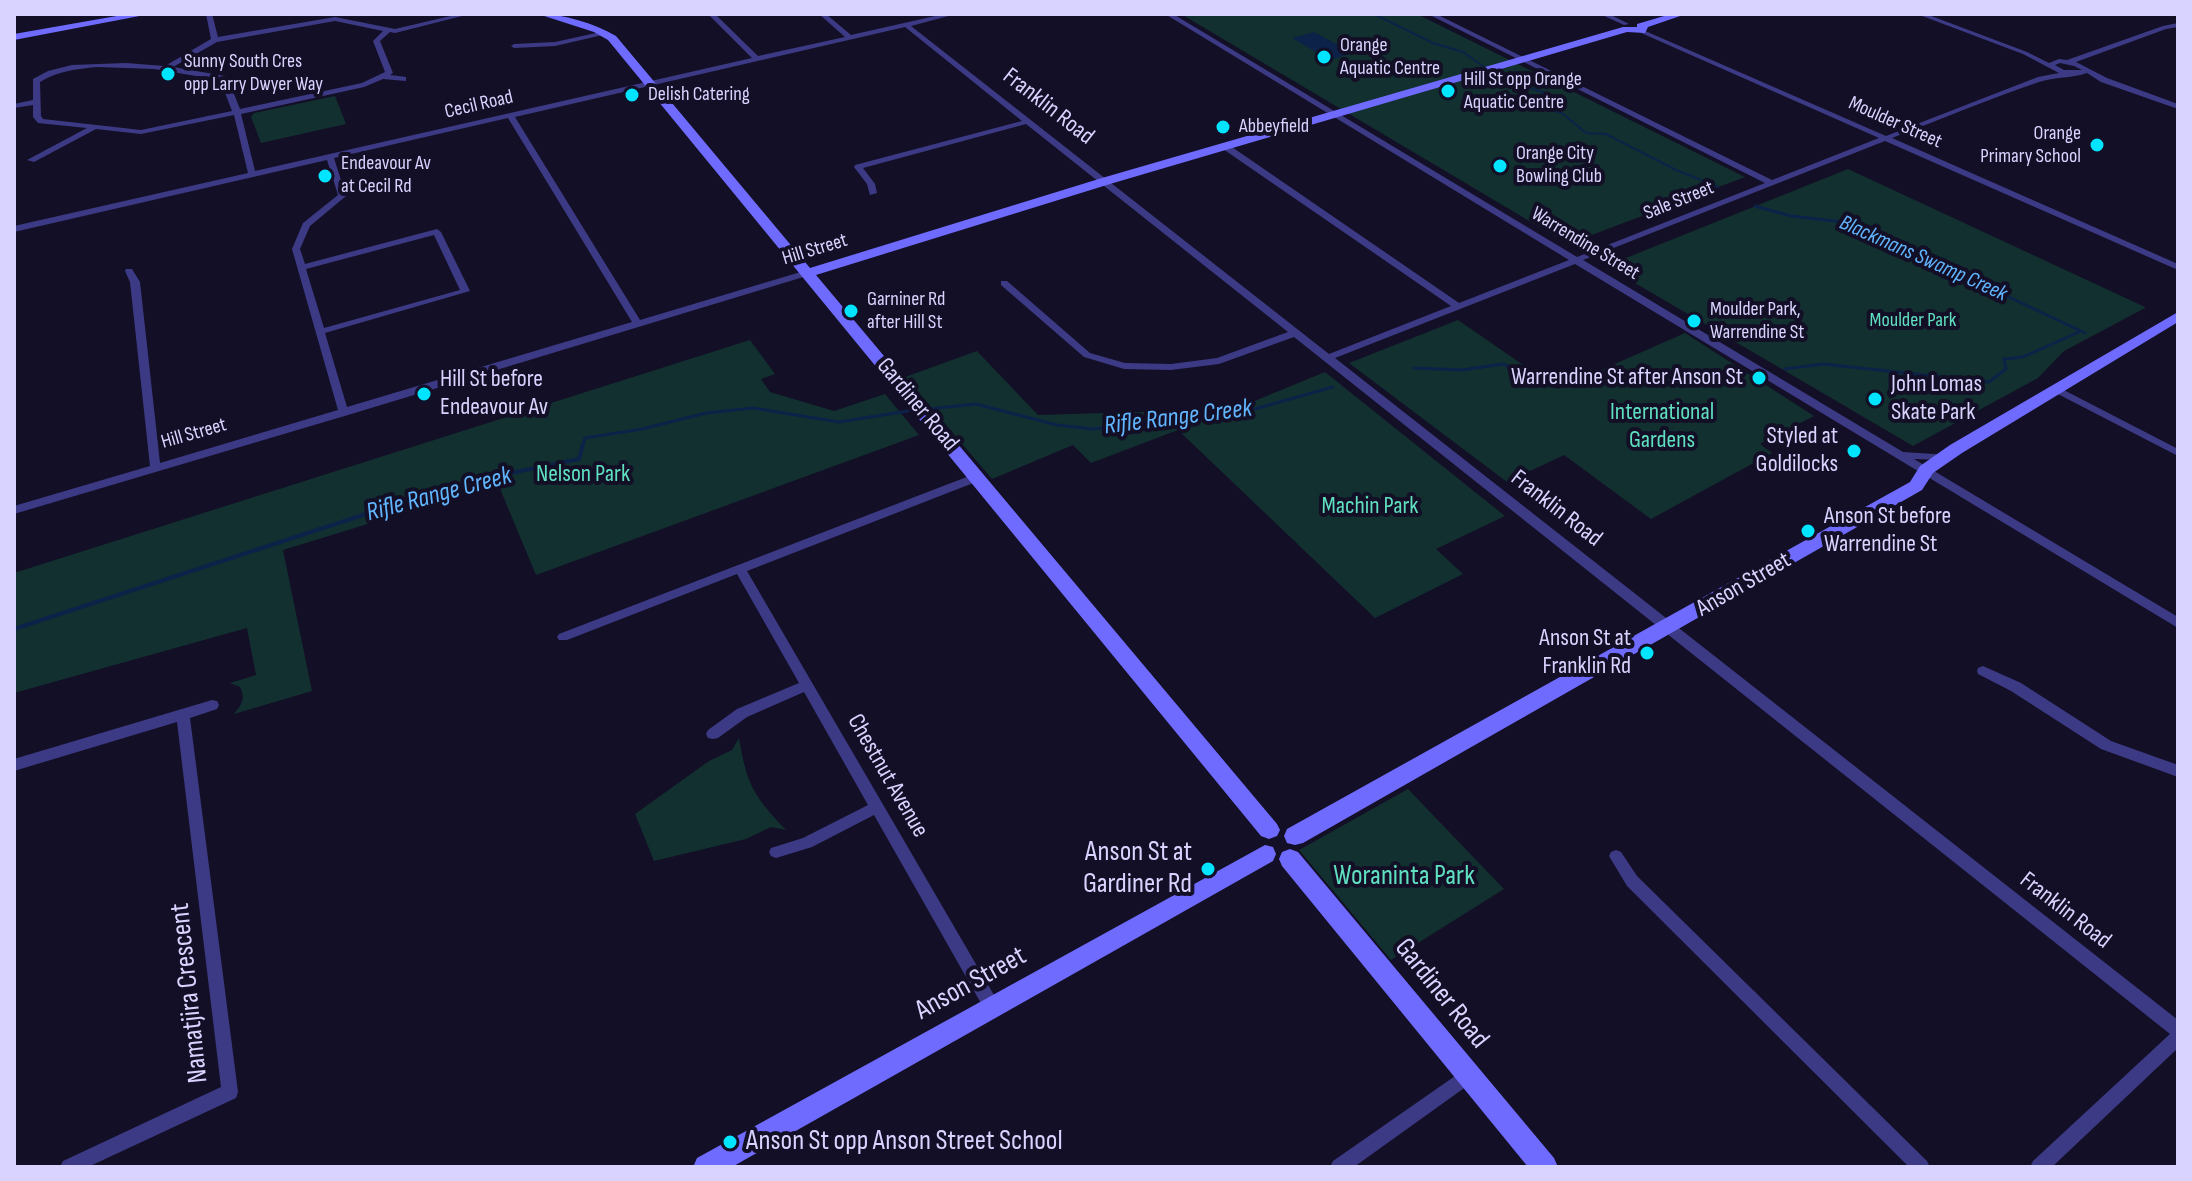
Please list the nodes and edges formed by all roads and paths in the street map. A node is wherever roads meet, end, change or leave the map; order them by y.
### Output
1 (145, 14) edge
2 (209, 14) edge
3 (467, 14) edge
4 (543, 14) edge
5 (711, 14) edge
6 (822, 14) edge
7 (953, 14) edge
8 (1168, 14) edge
9 (1431, 14) edge
10 (1603, 14) edge
11 (1681, 14) edge
12 (1920, 14) edge
13 (109, 17) edge
14 (906, 25) junction
15 (2176, 26) edge
16 (1627, 27) junction
17 (1641, 28) junction
18 (387, 31) junction
19 (605, 33) junction
20 (14, 37) edge
21 (850, 38) junction
22 (215, 40) junction
23 (514, 46) dead end
24 (757, 59) junction
25 (1525, 61) junction
26 (2057, 64) junction
27 (164, 69) junction
28 (2085, 70) junction
29 (32, 74) dead end
30 (2072, 74) junction
31 (44, 75) junction
32 (385, 77) junction
33 (403, 79) dead end
34 (2041, 79) junction
35 (649, 84) junction
36 (36, 102) junction
37 (14, 106) edge
38 (2178, 108) edge
39 (236, 112) junction
40 (1335, 115) junction
41 (511, 116) junction
42 (1029, 121) junction
43 (92, 129) junction
44 (1886, 138) junction
45 (1226, 147) junction
46 (330, 158) junction
47 (31, 160) dead end
48 (252, 175) junction
49 (1106, 181) junction
50 (1772, 183) junction
51 (873, 193) dead end
52 (14, 229) edge
53 (1575, 259) junction
54 (302, 267) junction
55 (2178, 267) edge
56 (129, 271) dead end
57 (807, 273) junction
58 (1004, 283) dead end
59 (1458, 307) junction
60 (2178, 316) edge
61 (638, 324) junction
62 (322, 331) junction
63 (1297, 332) junction
64 (1330, 357) junction
65 (2058, 390) junction
66 (344, 413) junction
67 (2178, 453) edge
68 (1901, 455) junction
69 (1945, 457) junction
70 (155, 466) junction
71 (1926, 470) junction
72 (977, 477) junction
73 (14, 510) edge
74 (740, 569) junction
75 (2178, 623) edge
76 (1670, 627) junction
77 (563, 637) dead end
78 (1983, 671) dead end
79 (807, 685) junction
80 (212, 705) dead end
81 (183, 715) junction
82 (713, 734) dead end
83 (14, 765) edge
84 (2178, 771) edge
85 (877, 807) junction
86 (1267, 842) junction
87 (1293, 847) junction
88 (776, 852) dead end
89 (1616, 856) dead end
90 (992, 1007) junction
91 (2178, 1030) edge
92 (2178, 1037) edge
93 (1468, 1075) junction
94 (69, 1167) edge
95 (706, 1167) edge
96 (1339, 1167) edge
97 (1545, 1167) edge
98 (1921, 1167) edge
99 (2039, 1167) edge

1 - 13 street
2 - 22 street
3 - 18 street
4 - 19 street
5 - 24 street
6 - 21 street
7 - 14 street, Cecil Road
8 - 40 street, Warrendine Street
9 - 25 street
10 - 16 street
11 - 17 street
12 - 26 street
13 - 20 street
14 - 21 street, Cecil Road
14 - 42 street, Franklin Road
15 - 26 street, Sale Street
15 - 28 street, Sale Street
16 - 17 street
16 - 25 street, Hill Street
17 - 44 street, Moulder Street
18 - 22 street
18 - 32 street
19 - 23 street
19 - 35 street, Gardiner Road
21 - 24 street, Cecil Road
22 - 27 street
24 - 35 street, Cecil Road
25 - 40 street, Hill Street
25 - 50 street
26 - 28 street
26 - 30 street
26 - 34 street, Sale Street
27 - 31 street
27 - 39 street
28 - 30 street, Sale Street
28 - 38 street
29 - 31 street
30 - 34 street, Sale Street
30 - 38 street
31 - 36 street
32 - 33 street
32 - 39 street
34 - 44 street, Sale Street
35 - 41 street, Cecil Road
35 - 57 street, Gardiner Road
36 - 37 street
36 - 43 street
39 - 43 street
39 - 48 street
40 - 45 street, Hill Street
40 - 53 street, Warrendine Street
41 - 46 street, Cecil Road
41 - 61 street
42 - 49 street, Franklin Road
42 - 51 street
43 - 47 street
44 - 50 street, Sale Street
44 - 55 street, Moulder Street
45 - 49 street, Hill Street
45 - 59 street
46 - 48 street, Cecil Road
46 - 54 street
48 - 52 street, Cecil Road
49 - 57 street, Hill Street
49 - 63 street, Franklin Road
50 - 53 street, Sale Street
53 - 59 street, Sale Street
53 - 68 street, Warrendine Street
54 - 62 street
54 - 62 street
56 - 70 street
57 - 61 street, Hill Street
57 - 72 street, Gardiner Road
58 - 63 street
59 - 64 street, Sale Street
60 - 65 street, Anson Street
61 - 66 street, Hill Street
62 - 66 street
63 - 64 street, Franklin Road
64 - 76 street, Franklin Road
65 - 67 street
65 - 69 street, Anson Street
66 - 70 street, Hill Street
68 - 69 street, Warrendine Street
68 - 71 street, Warrendine Street
69 - 71 street, Anson Street
70 - 73 street, Hill Street
71 - 75 street, Warrendine Street
71 - 76 street, Anson Street
72 - 74 street
72 - 86 street, Gardiner Road
74 - 77 street
74 - 79 street, Chestnut Avenue
76 - 87 street, Anson Street
76 - 91 street, Franklin Road
78 - 84 street
79 - 82 street
79 - 85 street, Chestnut Avenue
80 - 81 street
81 - 83 street
81 - 94 street, Namatjira Crescent
85 - 88 street
85 - 90 street, Chestnut Avenue
86 - 87 street
86 - 87 street
86 - 90 street, Anson Street
87 - 93 street, Gardiner Road
89 - 98 street
90 - 95 street, Anson Street
92 - 99 street
93 - 96 street
93 - 97 street, Gardiner Road

